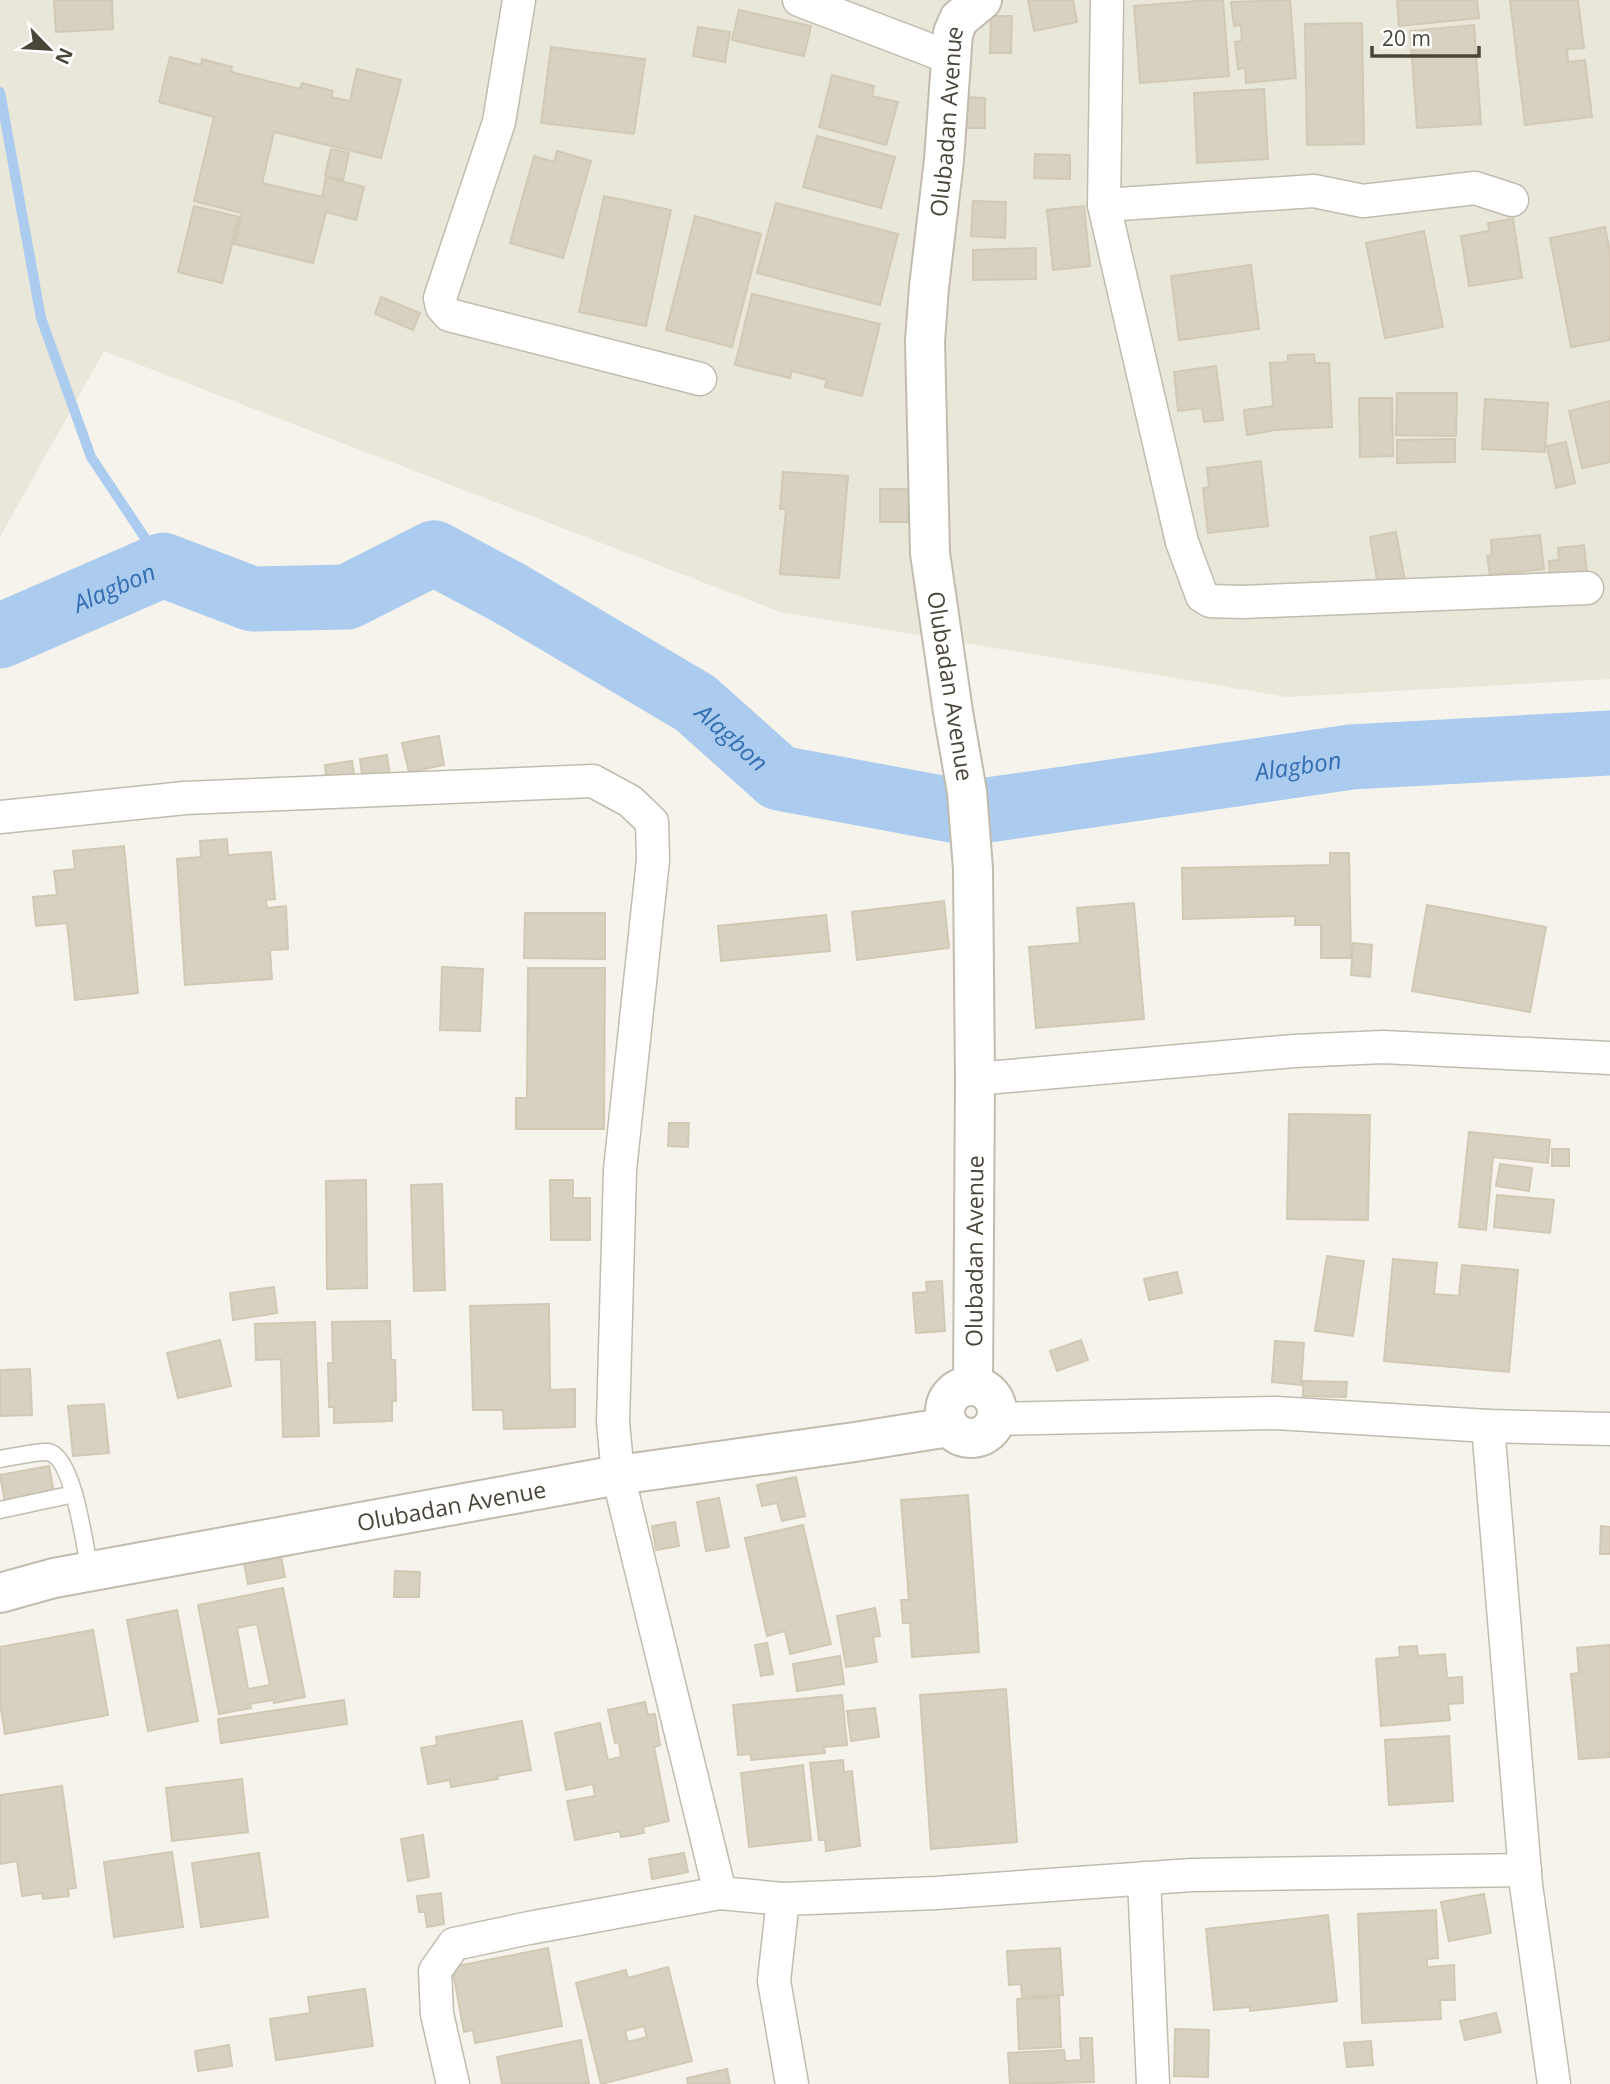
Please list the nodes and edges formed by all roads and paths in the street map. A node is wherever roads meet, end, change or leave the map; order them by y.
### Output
1 (519, 0) edge
2 (799, 0) edge
3 (982, 0) edge
4 (1107, 0) edge
5 (951, 58) junction
6 (1512, 200) dead end
7 (1104, 205) junction
8 (700, 379) dead end
9 (1587, 588) dead end
10 (0, 817) edge
11 (1610, 1058) edge
12 (975, 1079) junction
13 (973, 1386) junction
14 (996, 1419) junction
15 (1488, 1426) junction
16 (949, 1427) junction
17 (1610, 1429) edge
18 (0, 1459) edge
19 (618, 1475) junction
20 (74, 1494) junction
21 (0, 1510) edge
22 (90, 1572) junction
23 (0, 1593) edge
24 (1525, 1870) junction
25 (1144, 1878) junction
26 (720, 1893) junction
27 (783, 1899) junction
28 (453, 2084) edge
29 (792, 2084) edge
30 (1153, 2084) edge
31 (1554, 2084) edge

1 - 8 street
2 - 5 street
3 - 5 street, Olubadan Avenue
4 - 7 street
5 - 12 street, Olubadan Avenue
6 - 7 street
7 - 9 street
10 - 19 street
11 - 12 street
12 - 13 street, Olubadan Avenue
13 - 14 street
13 - 16 street
14 - 15 street
14 - 16 street
15 - 17 street
15 - 24 street
16 - 19 street, Olubadan Avenue
18 - 20 lane
19 - 22 street, Olubadan Avenue
19 - 26 street
20 - 21 lane
20 - 22 lane
22 - 23 street, Olubadan Avenue
24 - 25 street
24 - 31 street
25 - 27 street
25 - 30 street
26 - 27 street
26 - 28 street
27 - 29 street

